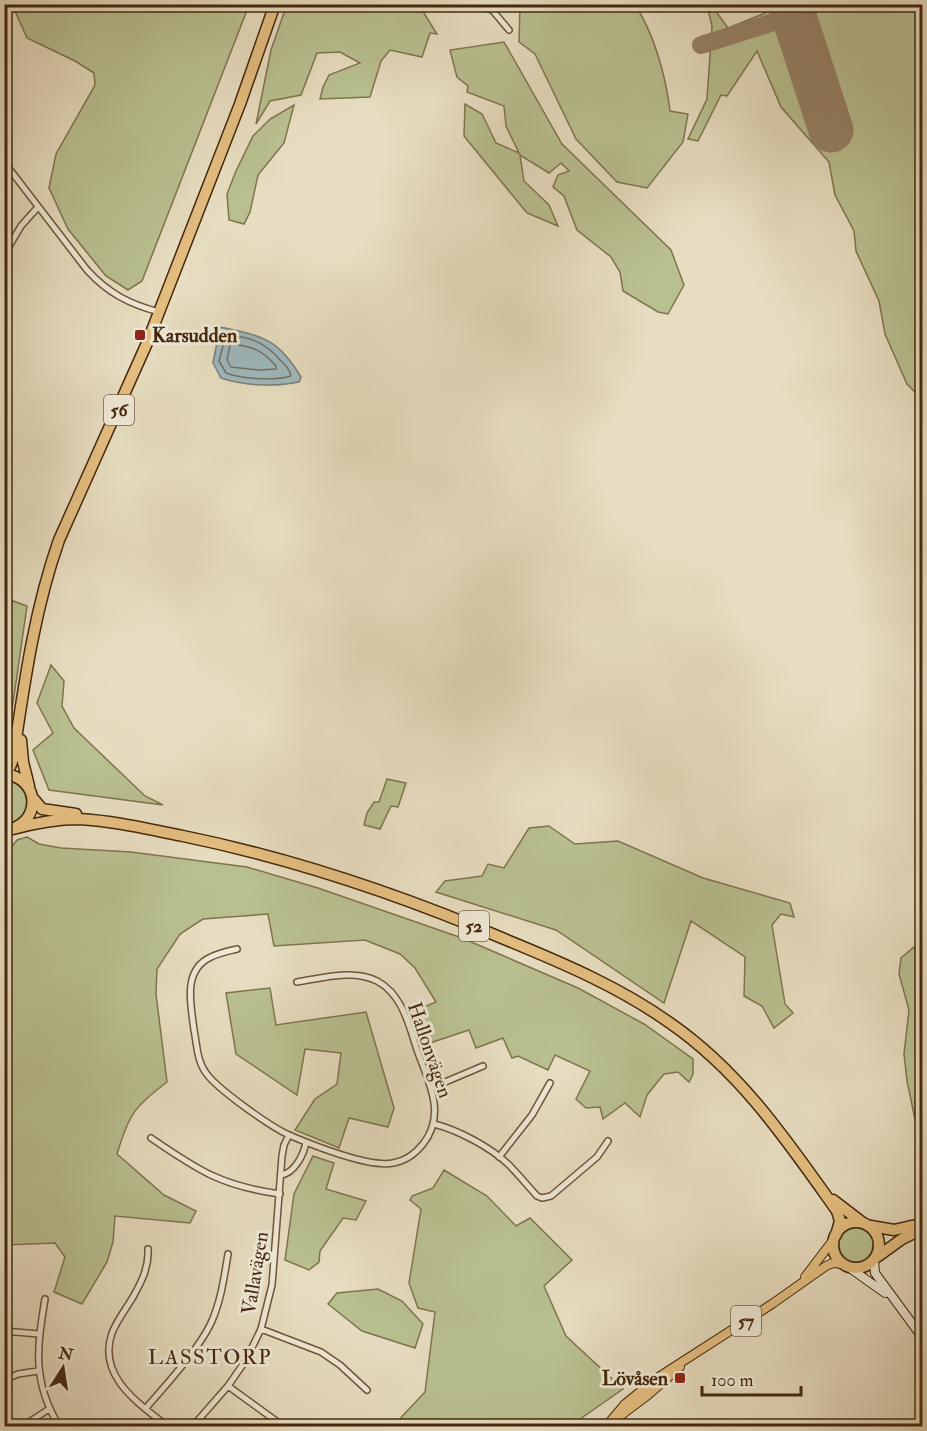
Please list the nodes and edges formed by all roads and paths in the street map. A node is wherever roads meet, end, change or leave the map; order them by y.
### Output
1 (276, 4) edge
2 (481, 4) edge
3 (509, 30) dead end
4 (4, 162) edge
5 (38, 207) junction
6 (4, 255) edge
7 (159, 312) junction
8 (19, 722) junction
9 (4, 773) edge
10 (31, 794) junction
11 (114, 822) junction
12 (8, 830) edge
13 (237, 950) dead end
14 (297, 982) dead end
15 (483, 1066) dead end
16 (550, 1083) dead end
17 (431, 1088) junction
18 (434, 1124) junction
19 (289, 1135) junction
20 (151, 1138) dead end
21 (306, 1142) junction
22 (608, 1142) dead end
23 (499, 1157) junction
24 (281, 1175) junction
25 (824, 1192) junction
26 (280, 1194) junction
27 (922, 1223) edge
28 (866, 1224) junction
29 (922, 1229) edge
30 (835, 1237) junction
31 (147, 1249) dead end
32 (228, 1254) dead end
33 (874, 1260) junction
34 (845, 1265) junction
35 (803, 1280) junction
36 (45, 1299) dead end
37 (895, 1301) junction
38 (261, 1329) junction
39 (4, 1330) edge
40 (39, 1334) junction
41 (922, 1337) edge
42 (38, 1371) junction
43 (4, 1380) edge
44 (228, 1386) junction
45 (367, 1390) dead end
46 (146, 1408) junction
47 (49, 1409) junction
48 (607, 1425) edge
49 (23, 1426) edge
50 (58, 1426) edge
51 (167, 1426) edge
52 (193, 1426) edge
53 (283, 1426) edge

1 - 7 highway, 56
2 - 3 street
4 - 5 street
5 - 6 street
5 - 7 street
7 - 8 highway, 56
8 - 9 highway, 56
8 - 10 highway, 56
9 - 10 highway, 52
10 - 11 highway, 52
10 - 12 highway, 52
11 - 12 highway, 52
11 - 25 highway, 52
13 - 19 street, Hallonvägen
14 - 17 street, Hallonvägen
15 - 17 street
16 - 23 street
17 - 18 street, Hallonvägen
18 - 21 street, Hallonvägen
18 - 23 street
19 - 21 street, Hallonvägen
19 - 24 street, Vallavägen
20 - 26 street
21 - 24 street
22 - 23 street
24 - 26 street, Vallavägen
25 - 28 highway, 52
25 - 30 highway, 52
26 - 38 street, Vallavägen
27 - 28 highway, 52
28 - 30 highway
28 - 33 highway, 52
29 - 33 highway
30 - 34 highway, 52
30 - 35 main road, 57
31 - 46 street
32 - 46 street
33 - 34 highway
33 - 37 street
34 - 35 main road, 57
34 - 37 street
35 - 48 main road, 57
36 - 40 street
37 - 41 street
38 - 44 street, Vallavägen
38 - 45 street
39 - 40 street
40 - 42 street
42 - 43 street
42 - 47 street
44 - 52 street, Vallavägen
44 - 53 street
46 - 51 street
47 - 49 street
47 - 50 street

